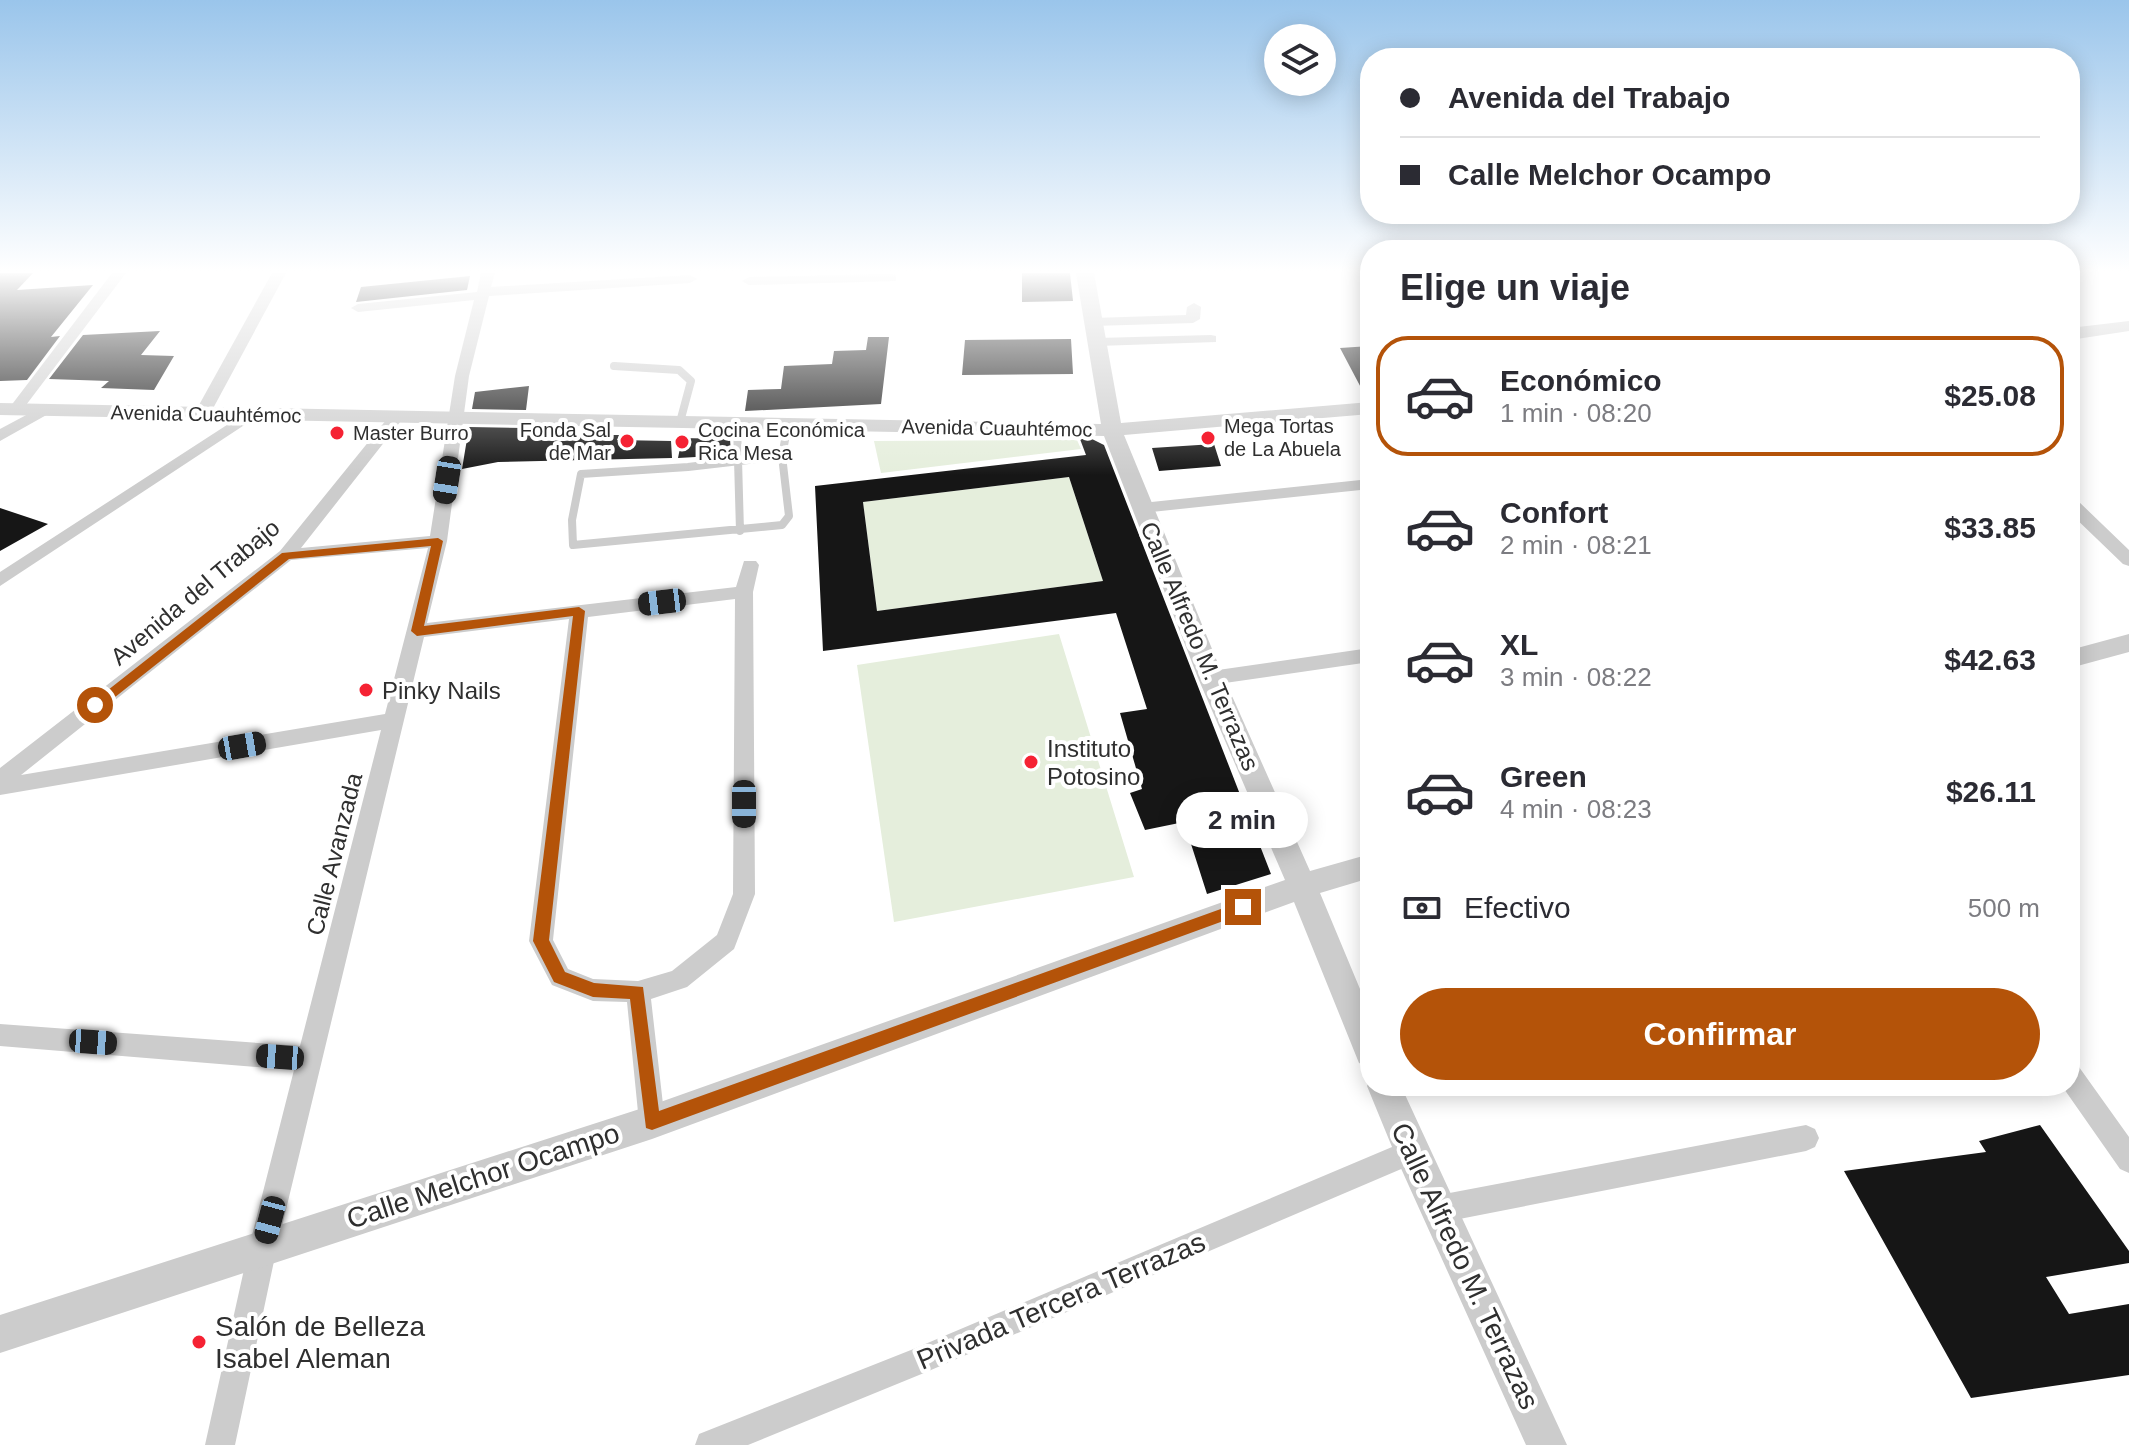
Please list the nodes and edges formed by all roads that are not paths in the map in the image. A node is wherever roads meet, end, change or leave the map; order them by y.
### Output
1 (64, 340) edge
2 (242, 340) edge
3 (471, 340) edge
4 (1096, 340) edge
5 (614, 366) dead end
6 (8, 409) edge
7 (1360, 409) edge
8 (45, 410) junction
9 (202, 414) junction
10 (250, 415) junction
11 (396, 417) junction
12 (456, 418) junction
13 (680, 422) junction
14 (737, 424) junction
15 (788, 424) junction
16 (1112, 430) junction
17 (0, 436) edge
18 (782, 456) junction
19 (736, 462) junction
20 (1360, 485) edge
21 (1142, 508) junction
22 (2080, 513) edge
23 (740, 531) junction
24 (438, 541) junction
25 (286, 555) junction
26 (2129, 560) edge
27 (750, 565) dead end
28 (0, 580) edge
29 (744, 592) junction
30 (579, 611) junction
31 (417, 631) junction
32 (2129, 643) edge
33 (1360, 656) edge
34 (2080, 656) edge
35 (1211, 678) junction
36 (393, 720) junction
37 (0, 780) edge
38 (0, 787) edge
39 (1360, 869) edge
40 (1302, 886) junction
41 (638, 992) junction
42 (1360, 1028) edge
43 (0, 1035) edge
44 (311, 1059) junction
45 (2080, 1090) edge
46 (1388, 1096) edge
47 (652, 1122) junction
48 (1806, 1138) dead end
49 (1411, 1152) junction
50 (2129, 1160) edge
51 (1439, 1209) junction
52 (263, 1247) junction
53 (0, 1334) edge
54 (220, 1445) edge
55 (710, 1445) edge
56 (1547, 1445) edge

1 - 6 street
2 - 9 street
3 - 12 street, Calle Avanzada
4 - 16 street, Calle Alfredo M. Terrazas
5 - 13 lane
6 - 8 street, Avenida Cuauhtémoc
7 - 16 street, Avenida Cuauhtémoc
8 - 9 street, Avenida Cuauhtémoc
8 - 17 street
9 - 10 street, Avenida Cuauhtémoc
10 - 11 street, Avenida Cuauhtémoc
10 - 28 street
11 - 12 street, Avenida Cuauhtémoc
11 - 25 street, Avenida del Trabajo
12 - 13 street, Avenida Cuauhtémoc
12 - 24 street, Calle Avanzada
13 - 14 street, Avenida Cuauhtémoc
14 - 15 street, Avenida Cuauhtémoc
14 - 19 lane
15 - 16 street, Avenida Cuauhtémoc
15 - 18 lane
16 - 21 street, Calle Alfredo M. Terrazas
18 - 19 lane
18 - 23 lane
19 - 23 lane
19 - 23 lane
20 - 21 street
21 - 35 street, Calle Alfredo M. Terrazas
22 - 26 street
24 - 25 street
24 - 31 street, Calle Avanzada
25 - 37 street, Avenida del Trabajo
27 - 29 street
29 - 30 street
29 - 41 street
30 - 31 street
30 - 41 street
31 - 36 street, Calle Avanzada
32 - 34 street
33 - 35 street
35 - 40 street, Calle Alfredo M. Terrazas
36 - 38 street
36 - 44 street, Calle Avanzada
39 - 40 street, Calle Melchor Ocampo
40 - 42 street, Calle Alfredo M. Terrazas
40 - 47 street, Calle Melchor Ocampo
41 - 47 street
43 - 44 street
44 - 52 street, Calle Avanzada
45 - 50 street
46 - 49 street, Calle Alfredo M. Terrazas
47 - 52 street, Calle Melchor Ocampo
48 - 51 street
49 - 51 street, Calle Alfredo M. Terrazas
49 - 55 street, Privada Tercera Terrazas
51 - 56 street, Calle Alfredo M. Terrazas
52 - 53 street, Calle Melchor Ocampo
52 - 54 street, Calle Avanzada

